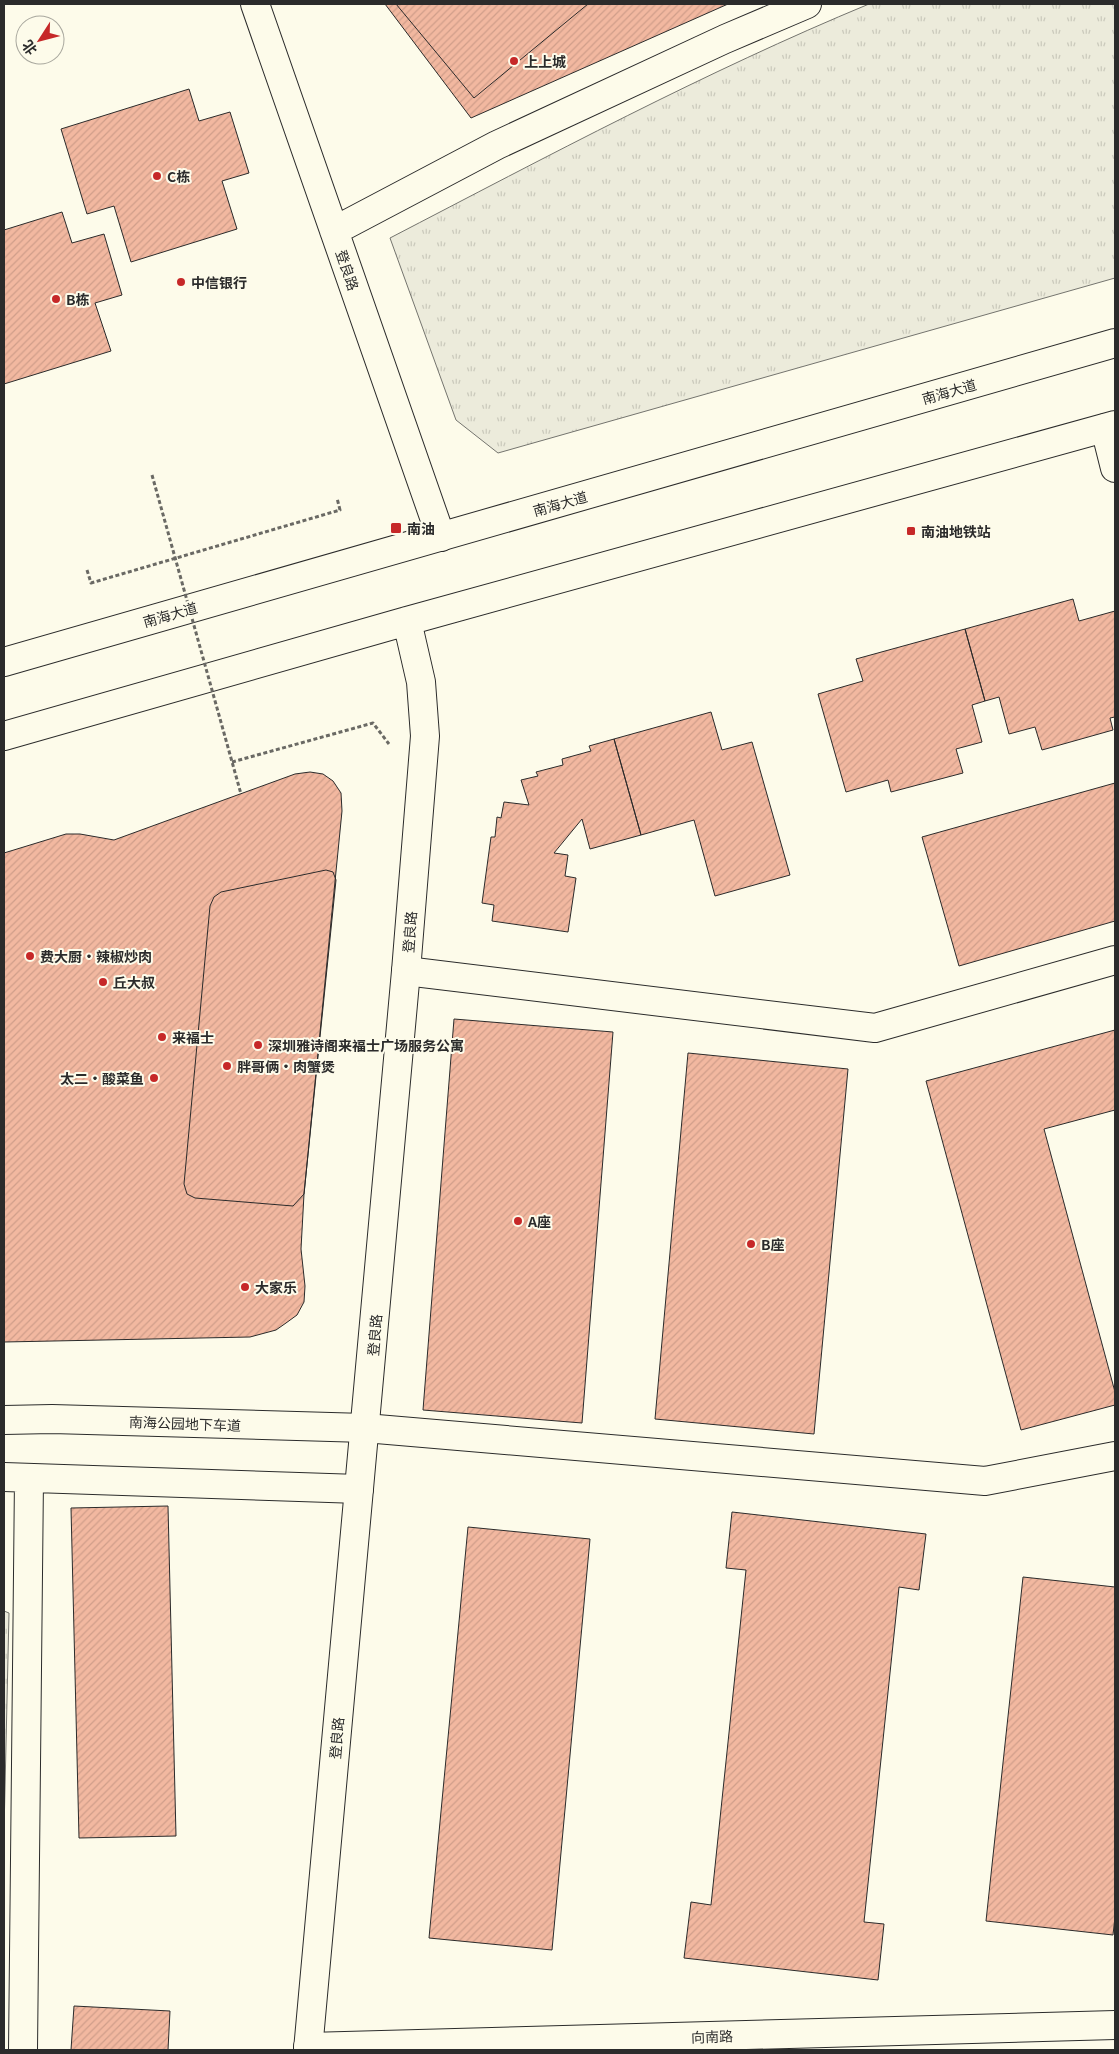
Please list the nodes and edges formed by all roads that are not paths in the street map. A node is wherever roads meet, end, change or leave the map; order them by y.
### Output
1 (255, 4) edge
2 (807, 4) edge
3 (334, 231) junction
4 (1115, 344) edge
5 (1110, 427) edge
6 (1115, 468) edge
7 (441, 537) junction
8 (407, 621) junction
9 (4, 662) edge
10 (4, 736) edge
11 (1115, 960) edge
12 (406, 971) junction
13 (4, 1420) edge
14 (365, 1428) junction
15 (1115, 1456) edge
16 (16, 1478) edge
17 (359, 1489) junction
18 (1115, 2025) edge
19 (873, 2041) edge
20 (455, 2047) edge
21 (308, 2049) edge
22 (23, 2050) edge

1 - 3 street, 登良路
2 - 3 street
3 - 7 street, 登良路
4 - 7 street, 南海大道
5 - 6 street
5 - 8 street
7 - 9 street, 南海大道
8 - 10 street
8 - 12 street, 登良路
11 - 12 street
12 - 14 street, 登良路
13 - 14 street, 南海公园地下车道
14 - 15 street, 南海公园地下车道
14 - 17 street, 登良路
16 - 17 street
16 - 22 street
17 - 21 street, 登良路
18 - 19 street, 向南路
19 - 20 street, 向南路
20 - 21 street, 向南路

